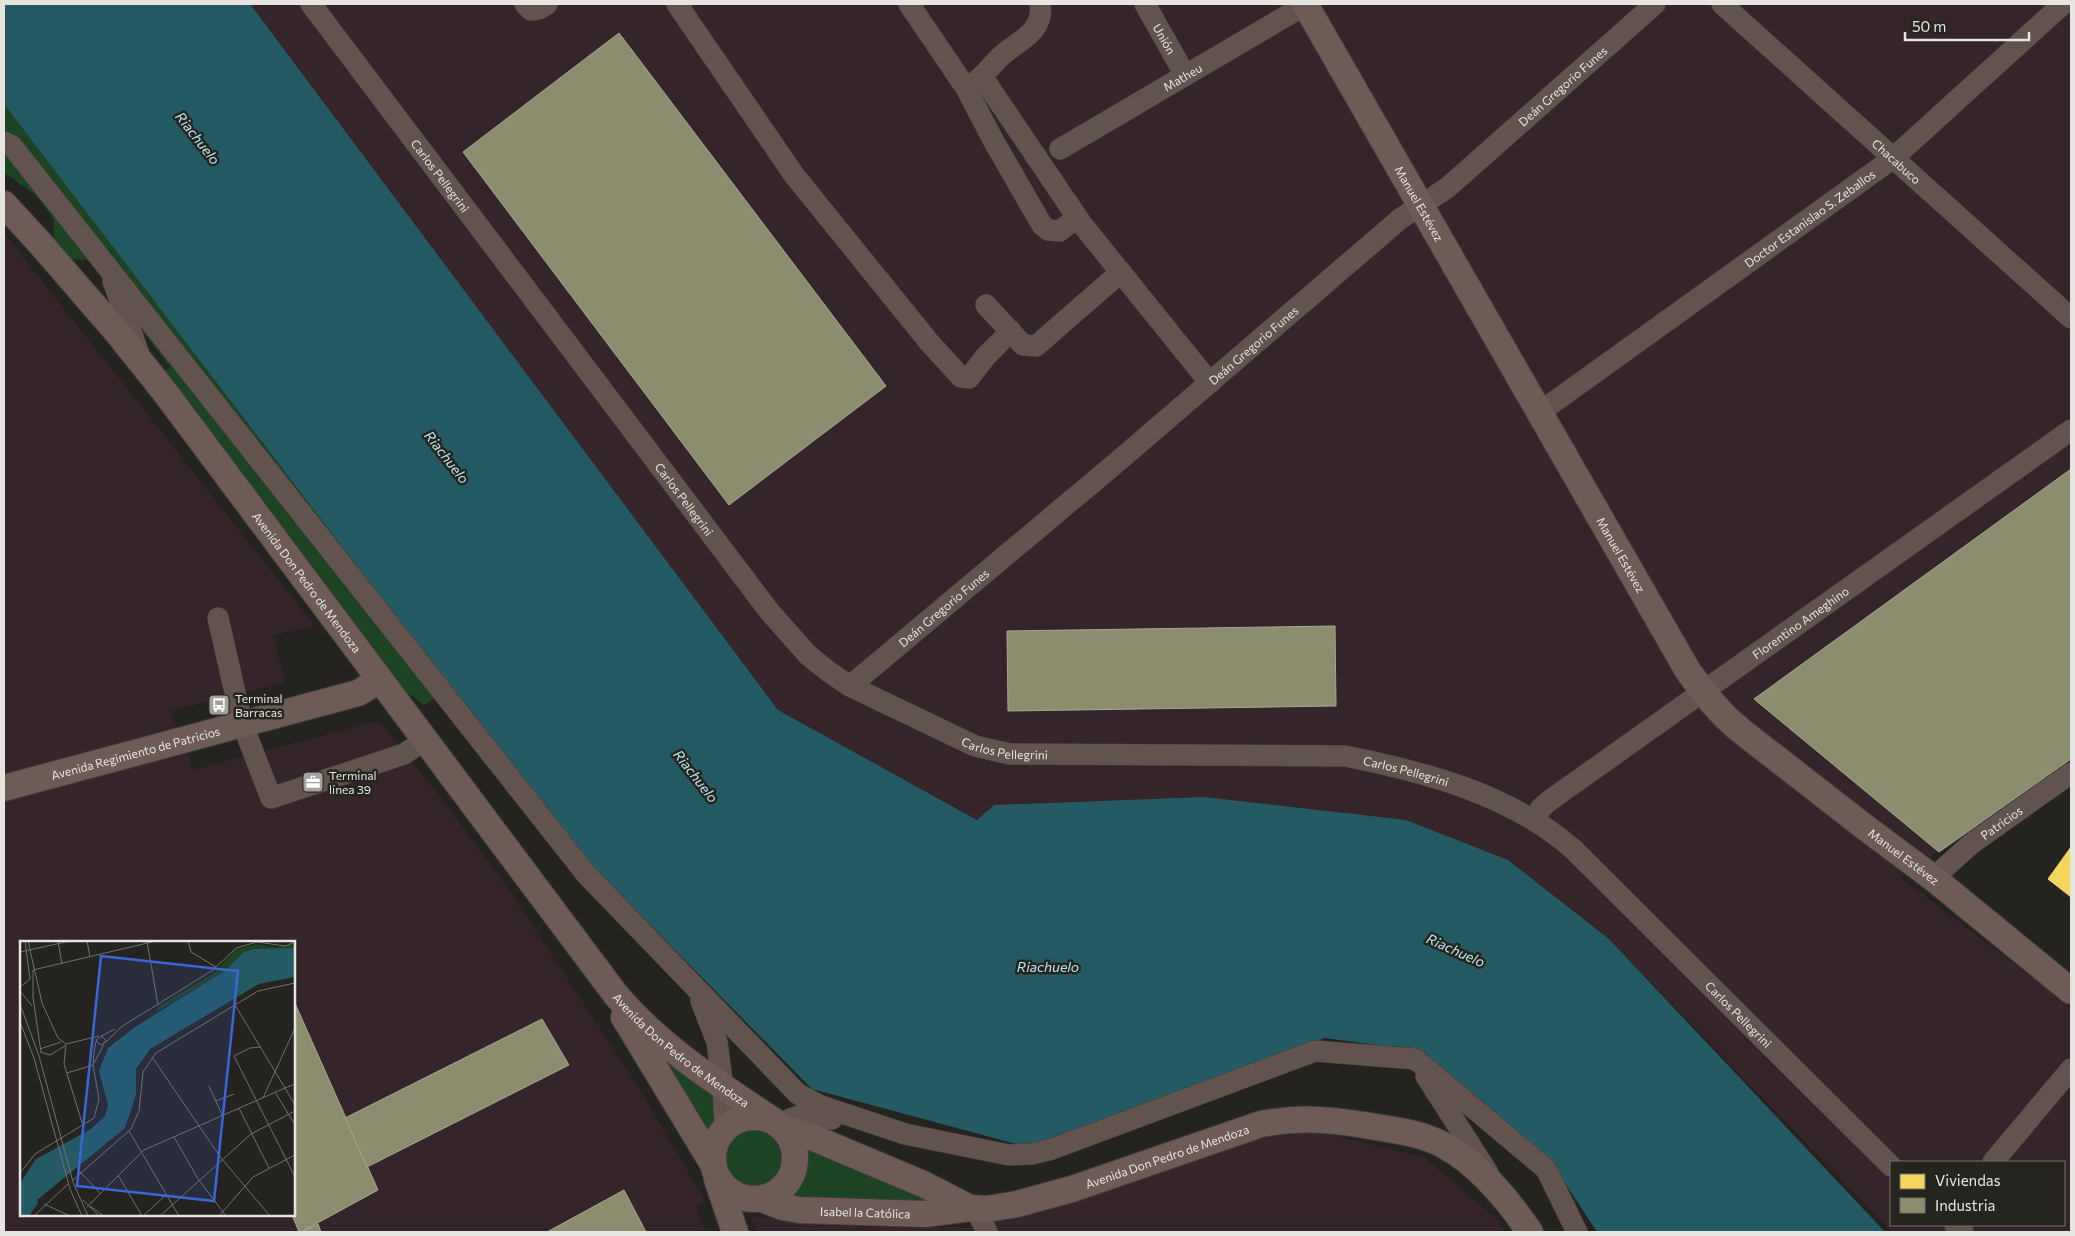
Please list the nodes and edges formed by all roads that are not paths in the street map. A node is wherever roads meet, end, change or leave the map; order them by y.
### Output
1 (311, 4) edge
2 (525, 4) edge
3 (547, 4) edge
4 (677, 4) edge
5 (909, 4) edge
6 (1040, 4) edge
7 (1145, 4) edge
8 (1305, 4) edge
9 (1655, 4) edge
10 (1722, 4) edge
11 (2063, 4) edge
12 (1185, 75) junction
13 (974, 83) junction
14 (4, 142) edge
15 (1060, 149) dead end
16 (1892, 159) junction
17 (4, 204) edge
18 (1422, 206) junction
19 (1077, 217) junction
20 (107, 265) junction
21 (1121, 272) junction
22 (986, 305) dead end
23 (2071, 318) edge
24 (1011, 331) junction
25 (142, 362) junction
26 (1210, 383) junction
27 (1540, 412) junction
28 (2070, 433) edge
29 (218, 618) dead end
30 (380, 680) junction
31 (850, 686) junction
32 (1703, 692) junction
33 (242, 723) junction
34 (426, 739) junction
35 (2071, 773) edge
36 (4, 788) edge
37 (1534, 819) junction
38 (1933, 878) junction
39 (597, 971) junction
40 (2071, 991) edge
41 (698, 992) junction
42 (1416, 1059) junction
43 (2071, 1068) edge
44 (723, 1087) junction
45 (778, 1124) junction
46 (725, 1128) junction
47 (906, 1134) junction
48 (1994, 1161) edge
49 (1890, 1165) edge
50 (715, 1169) junction
51 (1502, 1195) junction
52 (761, 1199) junction
53 (973, 1208) junction
54 (735, 1232) edge
55 (743, 1232) edge
56 (987, 1232) edge
57 (1530, 1232) edge
58 (1577, 1232) edge

1 - 31 street, Carlos Pellegrini
2 - 3 street
4 - 24 street
5 - 13 street
6 - 13 street
7 - 12 street, Unión
8 - 12 street, Matheu
8 - 18 main road, Manuel Estévez
9 - 18 street, Deán Gregorio Funes
10 - 16 street, Chacabuco
11 - 16 street, Doctor Estanislao S. Zeballos
12 - 15 street, Matheu
13 - 19 street
13 - 19 street
14 - 20 street
16 - 23 street, Chacabuco
16 - 27 street, Doctor Estanislao S. Zeballos
17 - 25 main road, Avenida Don Pedro de Mendoza
18 - 26 street, Deán Gregorio Funes
18 - 27 main road, Manuel Estévez
19 - 21 street
20 - 25 street
20 - 41 street
21 - 24 street
21 - 26 street
22 - 24 street
25 - 30 main road, Avenida Don Pedro de Mendoza
26 - 31 street, Deán Gregorio Funes
27 - 32 main road, Manuel Estévez
28 - 32 street, Florentino Ameghino
29 - 33 street
30 - 33 main road, Avenida Regimiento de Patricios
30 - 34 main road, Avenida Don Pedro de Mendoza
31 - 37 street, Carlos Pellegrini
32 - 37 street, Florentino Ameghino
32 - 38 main road, Manuel Estévez
33 - 34 street
33 - 36 main road, Avenida Regimiento de Patricios
34 - 39 main road, Avenida Don Pedro de Mendoza
35 - 38 street, Patricios
37 - 49 street, Carlos Pellegrini
38 - 40 main road, Manuel Estévez
39 - 44 main road, Avenida Don Pedro de Mendoza
39 - 50 main road, Avenida Don Pedro de Mendoza
41 - 44 street
41 - 47 street
42 - 47 street
42 - 51 street
42 - 58 street
43 - 48 street
44 - 45 main road, Avenida Don Pedro de Mendoza
44 - 46 street
45 - 46 main road
45 - 47 street
45 - 52 main road
45 - 53 main road, Avenida Don Pedro de Mendoza
46 - 50 main road
50 - 52 main road
50 - 54 main road
51 - 53 main road, Avenida Don Pedro de Mendoza
51 - 57 main road, Avenida Don Pedro de Mendoza
52 - 53 main road, Isabel la Católica
52 - 55 main road
53 - 56 street

